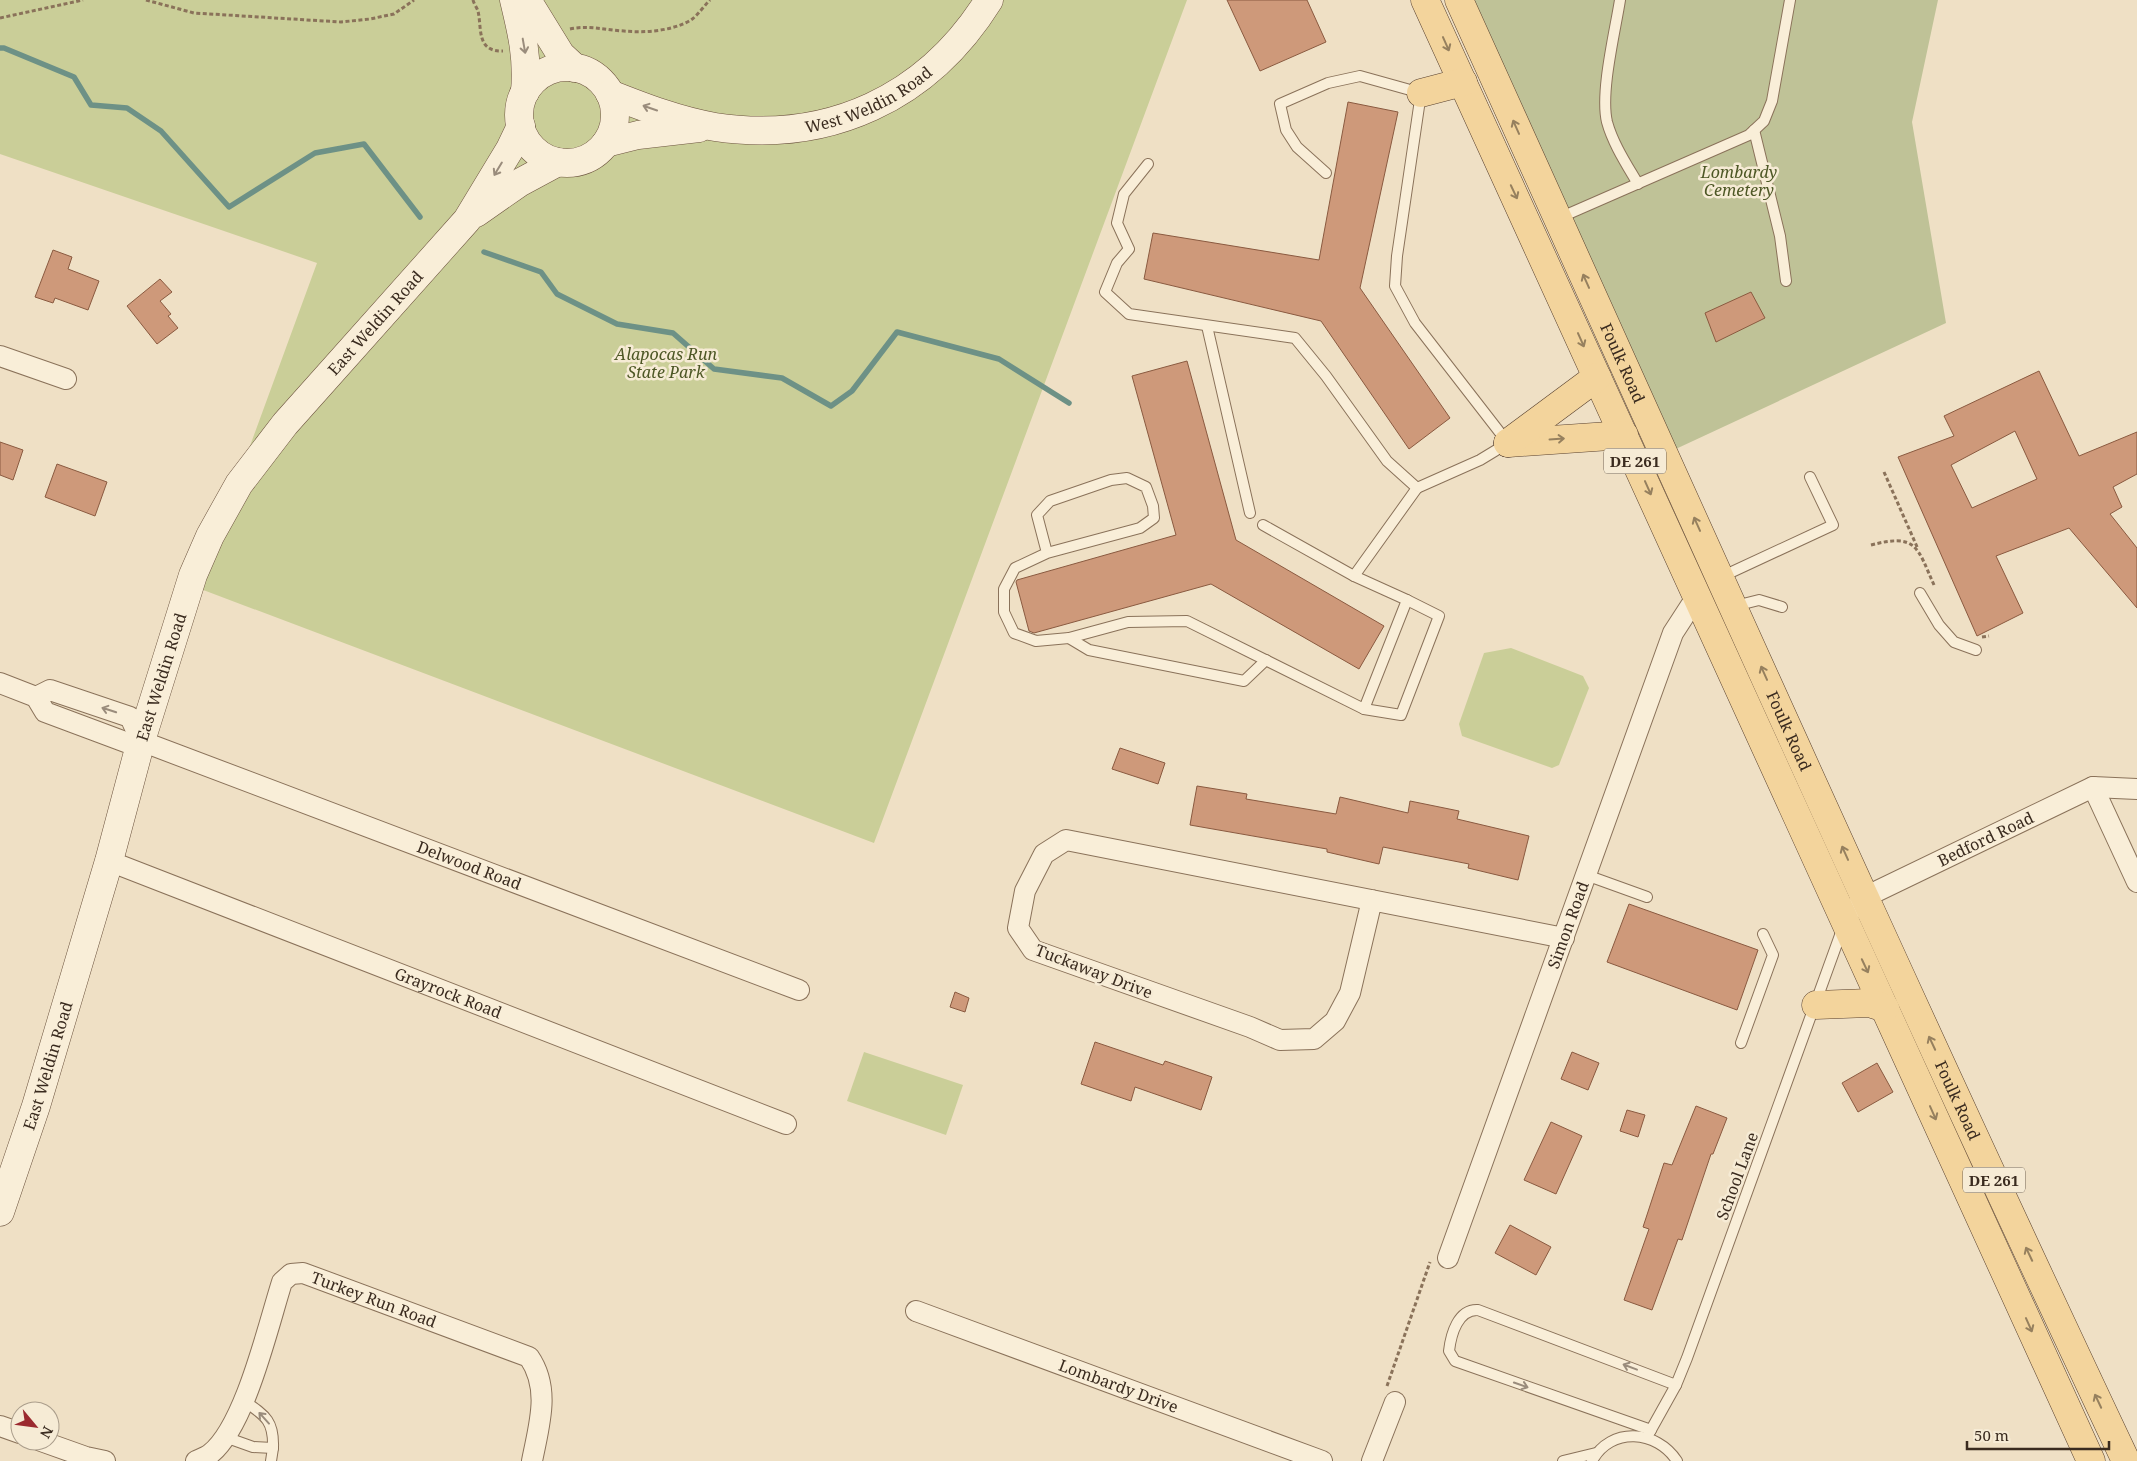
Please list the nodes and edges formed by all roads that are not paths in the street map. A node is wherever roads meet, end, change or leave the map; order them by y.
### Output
1 (514, 0) edge
2 (527, 0) edge
3 (988, 0) edge
4 (1425, 0) edge
5 (1458, 0) edge
6 (1620, 0) edge
7 (1790, 0) edge
8 (537, 41) junction
9 (575, 68) junction
10 (1463, 82) junction
11 (525, 92) junction
12 (1421, 93) junction
13 (610, 94) junction
14 (521, 126) junction
15 (713, 126) junction
16 (1754, 130) junction
17 (606, 142) junction
18 (558, 162) junction
19 (1148, 164) dead end
20 (1326, 173) dead end
21 (1638, 184) junction
22 (1558, 219) junction
23 (467, 220) junction
24 (1532, 232) junction
25 (1786, 280) dead end
26 (1207, 326) junction
27 (0, 356) edge
28 (1597, 377) junction
29 (66, 379) dead end
30 (1624, 435) junction
31 (1508, 442) junction
32 (1810, 477) dead end
33 (1416, 488) junction
34 (1250, 512) dead end
35 (1263, 526) dead end
36 (1047, 552) junction
37 (1354, 576) junction
38 (1720, 577) junction
39 (1920, 593) dead end
40 (1697, 596) junction
41 (1407, 600) junction
42 (1734, 606) junction
43 (1782, 607) dead end
44 (1069, 638) junction
45 (1976, 650) dead end
46 (1266, 660) junction
47 (0, 683) edge
48 (1364, 709) junction
49 (141, 741) junction
50 (2093, 787) junction
51 (2137, 789) edge
52 (109, 861) junction
53 (1586, 875) junction
54 (2137, 882) edge
55 (1647, 897) dead end
56 (1865, 897) junction
57 (1372, 900) junction
58 (1845, 921) junction
59 (1763, 934) dead end
60 (1564, 938) junction
61 (799, 990) dead end
62 (1816, 1005) junction
63 (1885, 1008) junction
64 (1741, 1043) dead end
65 (786, 1124) dead end
66 (0, 1212) edge
67 (1440, 1257) road end
68 (916, 1311) dead end
69 (1676, 1385) junction
70 (244, 1401) junction
71 (1395, 1402) road end
72 (1649, 1434) junction
73 (225, 1437) junction
74 (60, 1448) edge
75 (273, 1448) junction
76 (1594, 1457) edge
77 (105, 1461) edge
78 (196, 1461) edge
79 (272, 1461) edge
80 (532, 1461) edge
81 (1322, 1461) edge
82 (1372, 1461) edge
83 (1563, 1461) edge
84 (1678, 1461) edge
85 (2091, 1461) edge
86 (2126, 1461) edge

1 - 8 street
2 - 8 street
3 - 15 street, West Weldin Road
4 -> 10 main road, Foulk Road / DE 261
22 -> 5 main road, Foulk Road / DE 261
6 - 21 lane
7 - 16 lane
8 - 9 street
8 - 11 street
9 - 11 street
9 - 13 street
10 - 12 main road
10 -> 24 main road, Foulk Road / DE 261
11 - 14 street
12 - 20 lane
12 - 31 lane
15 -> 13 street, West Weldin Road
13 - 17 street
14 - 18 street
14 -> 23 street, East Weldin Road
15 - 17 street, West Weldin Road
16 - 21 lane
16 - 25 lane
17 - 18 street
18 - 23 street, East Weldin Road
19 - 26 lane
21 - 22 lane
22 - 24 street
38 -> 22 main road, Foulk Road / DE 261
23 - 49 street, East Weldin Road
24 -> 28 main road, Foulk Road / DE 261
26 - 33 lane
26 - 34 lane
27 - 29 street
28 - 30 main road, Foulk Road / DE 261
28 - 31 main road
31 -> 30 main road
30 -> 40 main road, Foulk Road / DE 261
31 - 33 lane
32 - 38 lane
33 - 37 lane
35 - 37 lane
36 - 36 lane
36 - 44 lane
37 - 41 lane
38 - 42 main road, Foulk Road / DE 261
39 - 45 lane
40 - 53 street, Simon Road
40 - 58 main road, Foulk Road / DE 261
41 - 48 lane
41 - 48 lane
42 - 43 lane
56 -> 42 main road, Foulk Road / DE 261
44 - 46 lane
44 - 46 lane
46 - 48 lane
47 - 49 street, Delwood Road
49 - 52 street, East Weldin Road
49 - 61 street, Delwood Road
50 - 51 street, Bedford Road
50 - 54 street
50 - 56 street, Bedford Road
52 - 65 street, Grayrock Road
52 - 66 street, East Weldin Road
53 - 55 lane
53 - 60 street, Simon Road
56 - 58 street, Bedford Road
86 -> 56 main road, Foulk Road / DE 261
57 - 57 street, Tuckaway Drive
57 - 60 street, Tuckaway Drive
58 - 62 lane, School Lane
58 -> 63 main road, Foulk Road / DE 261
59 - 64 lane
60 - 67 street, Simon Road
62 - 63 main road
62 - 69 lane, School Lane
63 -> 85 main road, Foulk Road / DE 261
68 - 81 street, Lombardy Drive
69 - 72 lane, School Lane
69 -> 72 lane
70 - 73 street, Turkey Run Road
75 -> 70 lane
70 - 80 street, Turkey Run Road
71 - 82 street
72 - 76 lane
72 - 84 lane
73 - 75 lane
73 - 78 street, Turkey Run Road
74 - 77 street
75 - 79 lane
76 - 83 lane

